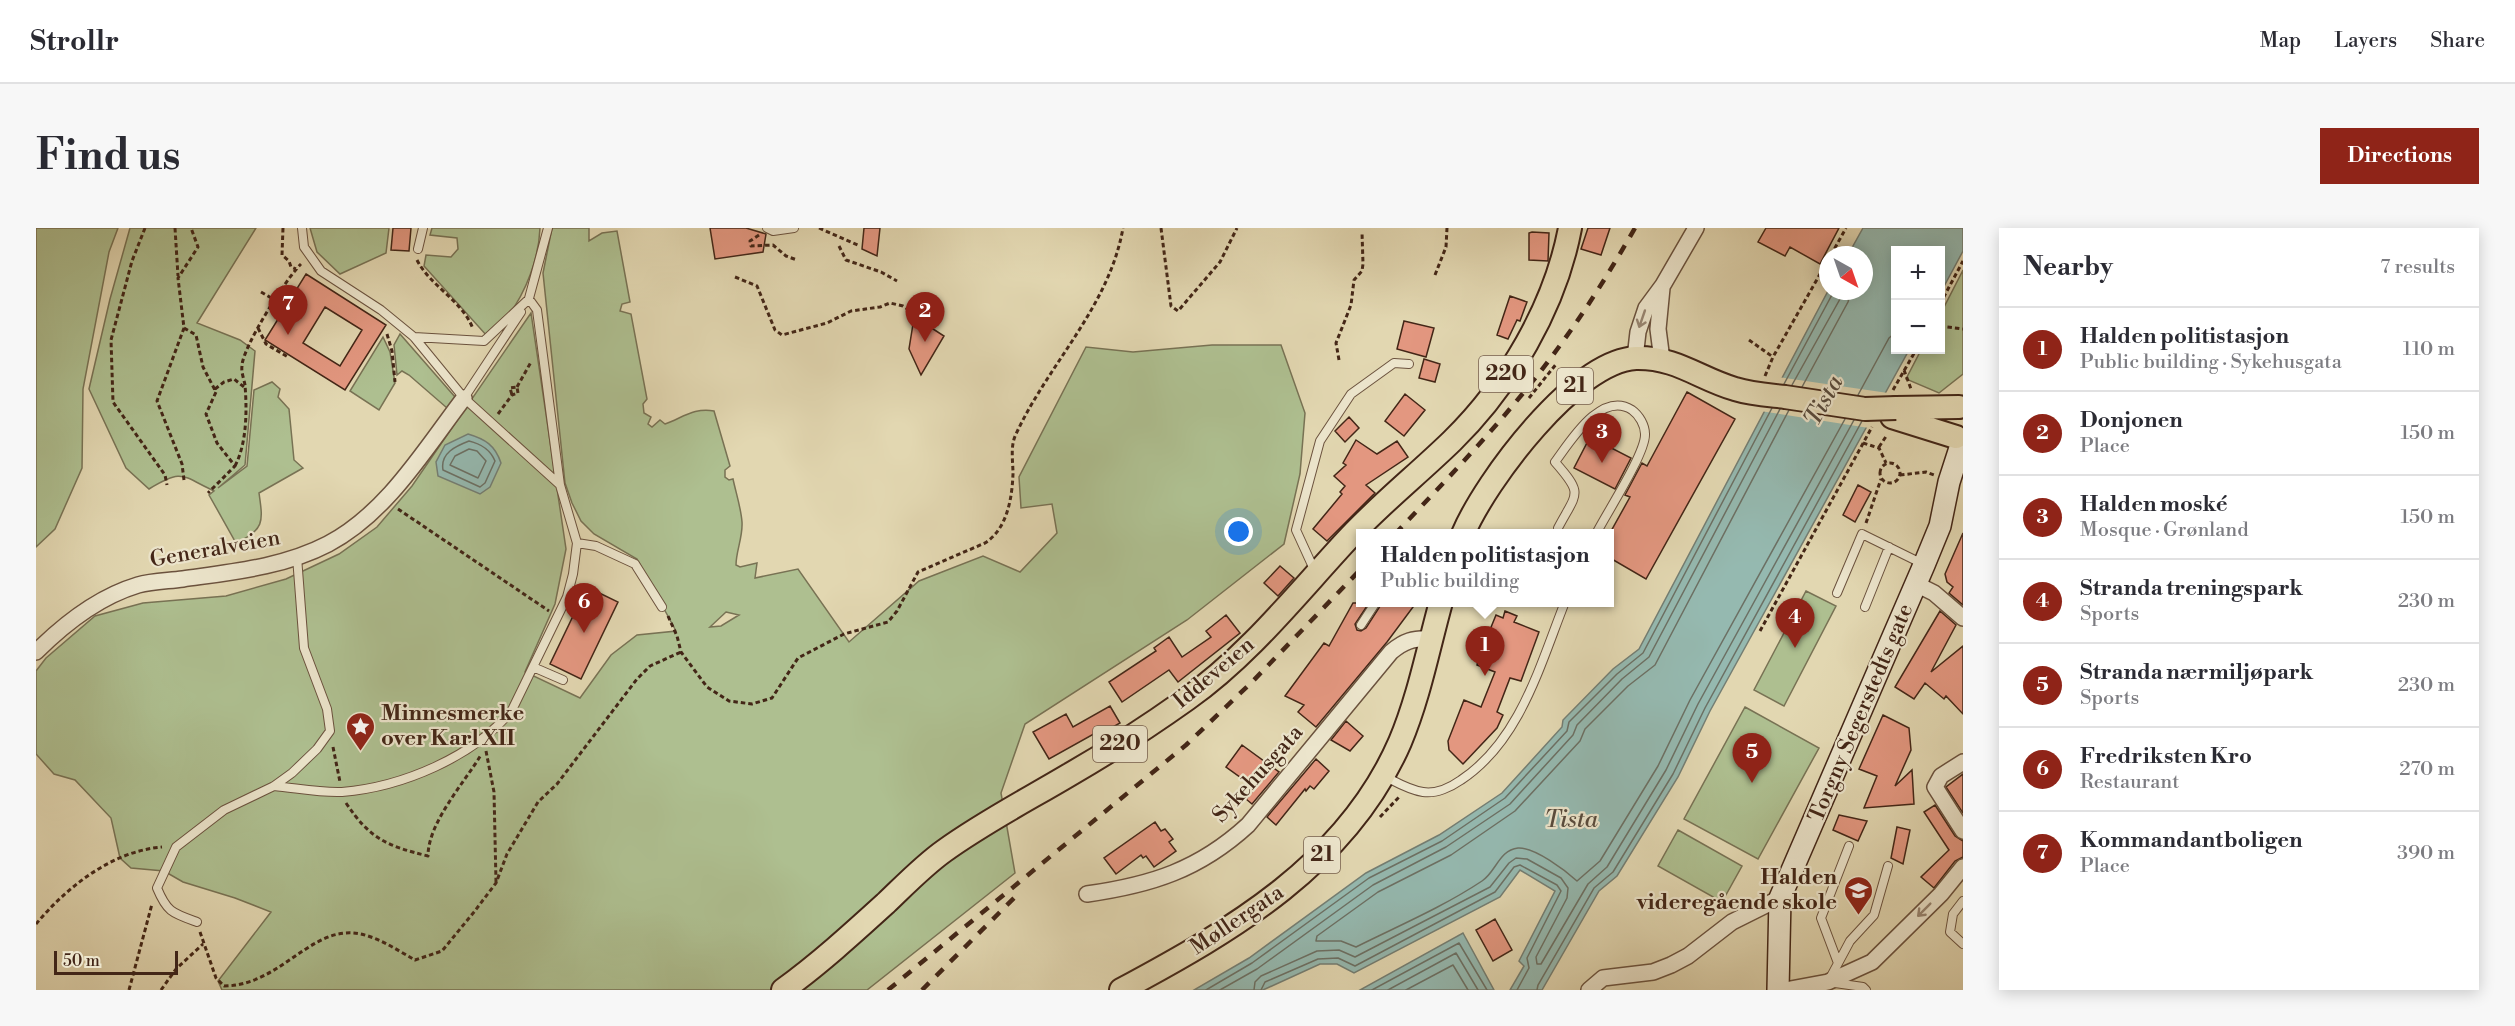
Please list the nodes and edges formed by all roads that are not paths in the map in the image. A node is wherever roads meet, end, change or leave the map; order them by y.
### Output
1 (302, 228) edge
2 (423, 228) edge
3 (548, 228) edge
4 (767, 228) edge
5 (794, 228) edge
6 (1570, 228) edge
7 (1696, 228) edge
8 (418, 252) road end
9 (1663, 285) junction
10 (529, 299) junction
11 (414, 337) junction
12 (1635, 358) junction
13 (1662, 360) junction
14 (1409, 364) dead end
15 (464, 398) junction
16 (1961, 405) edge
17 (1894, 413) junction
18 (1960, 443) edge
19 (560, 485) junction
20 (1963, 489) edge
21 (1940, 526) junction
22 (1558, 528) dead end
23 (1359, 529) edge
24 (1466, 529) edge
25 (1599, 529) edge
26 (1356, 532) edge
27 (577, 543) junction
28 (1889, 547) junction
29 (297, 557) junction
30 (1318, 572) junction
31 (1920, 575) junction
32 (1837, 593) dead end
33 (662, 607) road end
34 (1373, 607) edge
35 (1440, 607) edge
36 (1563, 607) edge
37 (1865, 607) dead end
38 (1963, 618) edge
39 (1361, 625) dead end
40 (1431, 639) junction
41 (36, 652) edge
42 (533, 667) junction
43 (563, 680) dead end
44 (1963, 762) edge
45 (1383, 776) junction
46 (274, 786) junction
47 (1963, 831) edge
48 (1849, 846) dead end
49 (1888, 866) dead end
50 (1963, 867) edge
51 (1087, 894) dead end
52 (1780, 898) junction
53 (1963, 901) edge
54 (197, 922) road end
55 (1963, 944) edge
56 (1838, 963) junction
57 (1828, 982) junction
58 (783, 990) edge
59 (1121, 990) edge
60 (1588, 990) edge
61 (1779, 990) edge
62 (1785, 990) edge
63 (1866, 990) edge

1 - 11 lane
2 - 8 lane
3 - 10 lane
4 - 5 lane
6 - 23 main road, Iddeveien / 220
7 - 9 street
9 -> 12 street
9 - 13 street
10 - 11 lane
10 - 15 lane
10 - 19 lane
11 - 15 lane
12 - 13 main road, 21
12 - 24 main road, 21
13 - 17 main road, 21, bridge
14 - 30 lane
15 - 19 lane
15 - 29 street, Generalveien
16 - 17 main road, 21
16 - 18 main road
17 - 18 main road, 21
18 - 21 street, Torgny Segerstedts gate
19 - 27 lane
20 - 21 street, Torgny Segerstedts gate
21 - 31 street, Torgny Segerstedts gate
22 - 25 lane
26 - 30 main road, Iddeveien / 220
27 - 33 lane
27 - 42 lane
28 - 31 lane
28 - 32 lane
28 - 37 lane
29 - 41 street, Generalveien
29 - 46 lane
30 - 58 main road, Iddeveien / 220
31 - 38 street
31 - 52 street, Torgny Segerstedts gate
34 - 39 lane
35 - 40 main road, 21
36 - 45 lane
40 - 45 main road, 21
40 - 51 street, Sykehusgata
42 - 43 lane
42 - 46 lane
44 - 47 street
45 - 59 main road, Møllergata / 21
46 - 54 lane
48 - 56 lane
49 - 56 lane
50 -> 57 street
52 - 60 street
52 - 61 street
53 - 55 lane
56 - 57 lane
57 - 62 street
57 - 63 lane

